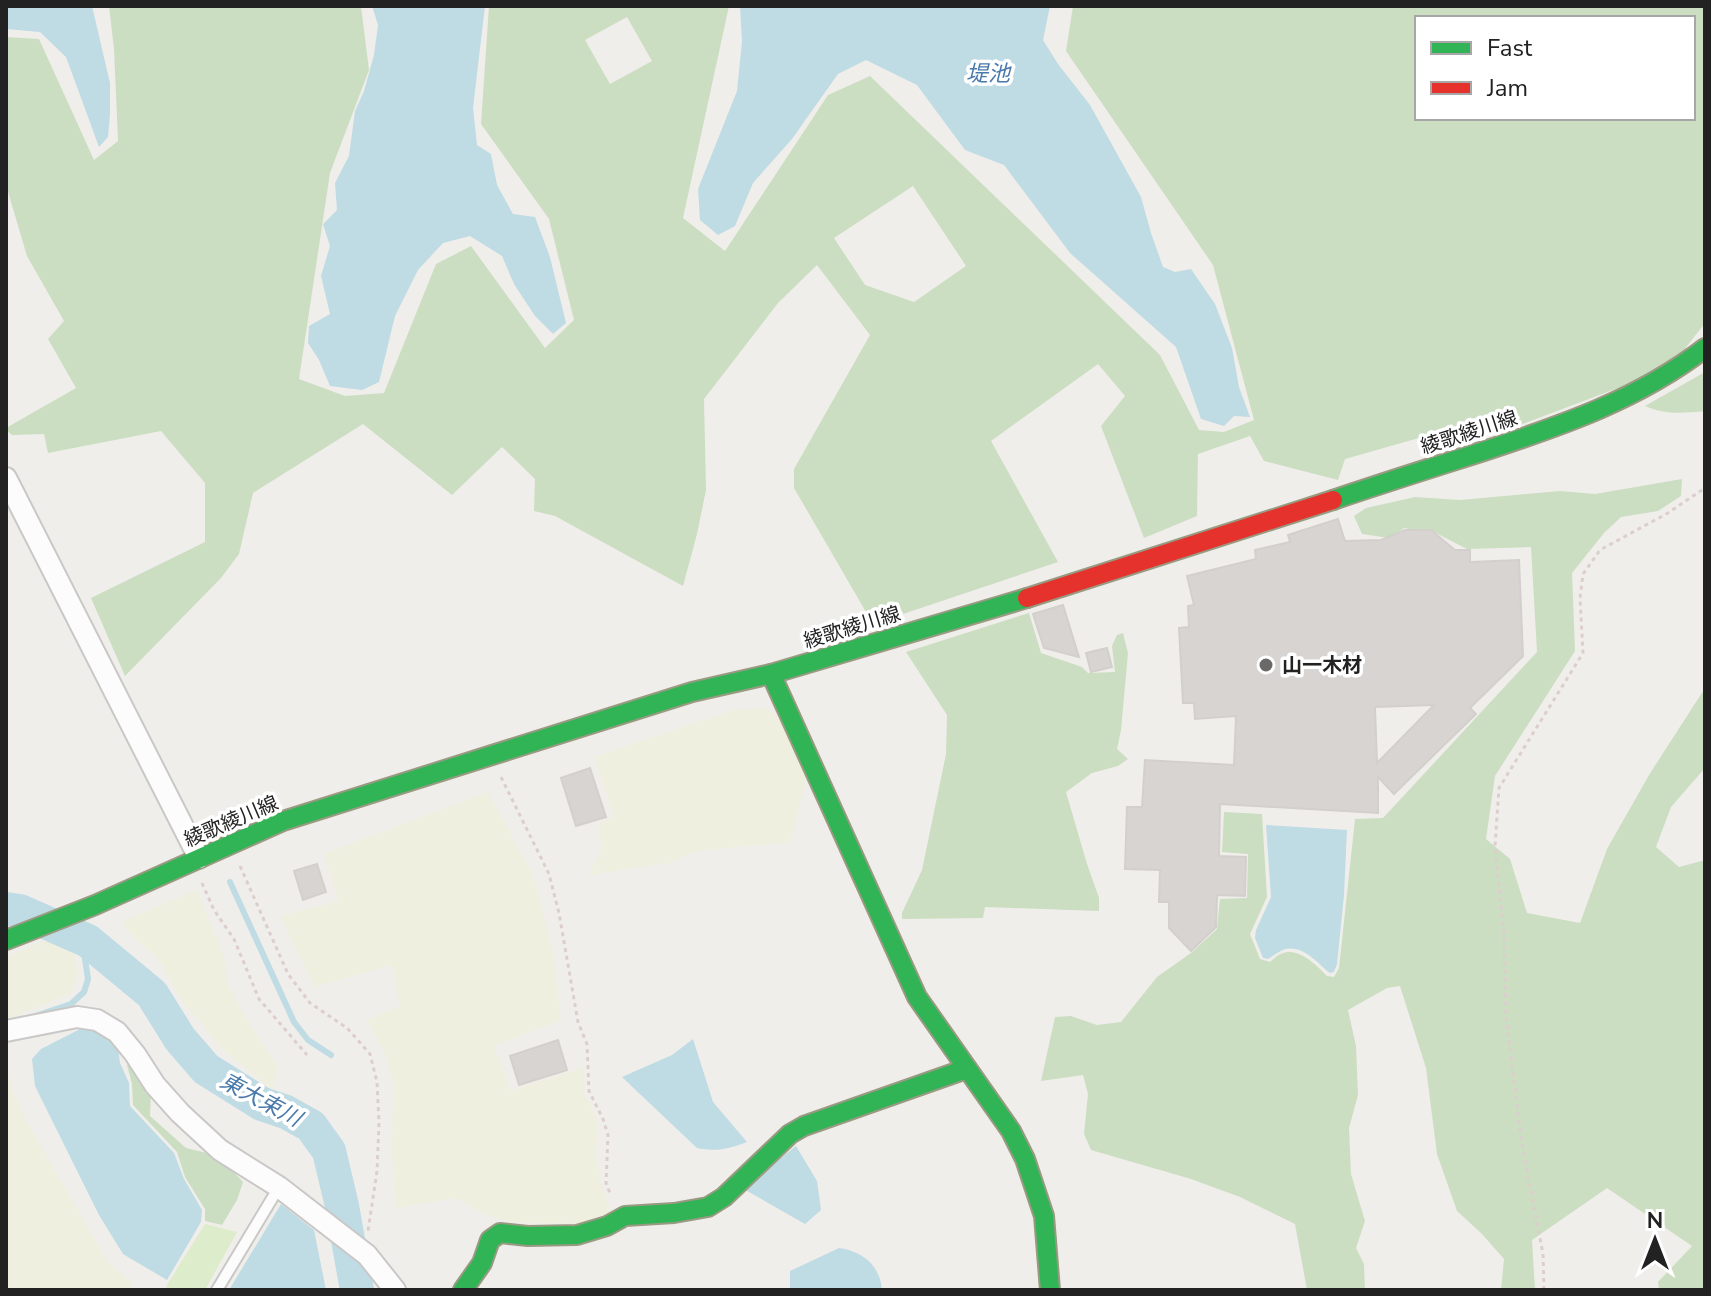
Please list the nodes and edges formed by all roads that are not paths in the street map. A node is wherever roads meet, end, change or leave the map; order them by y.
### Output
1 (1705, 348) edge
2 (6, 478) edge
3 (771, 674) junction
4 (196, 860) junction
5 (9, 938) edge
6 (6, 1031) edge
7 (966, 1069) junction
8 (279, 1187) junction
9 (217, 1290) edge
10 (395, 1290) edge
11 (463, 1290) edge
12 (1050, 1290) edge

1 - 3 main road, 綾歌綾川線
2 - 4 street
3 - 4 main road, 綾歌綾川線
3 - 7 main road
4 - 5 main road, 綾歌綾川線
6 - 8 street
7 - 11 main road
7 - 12 main road
8 - 9 lane
8 - 10 street

